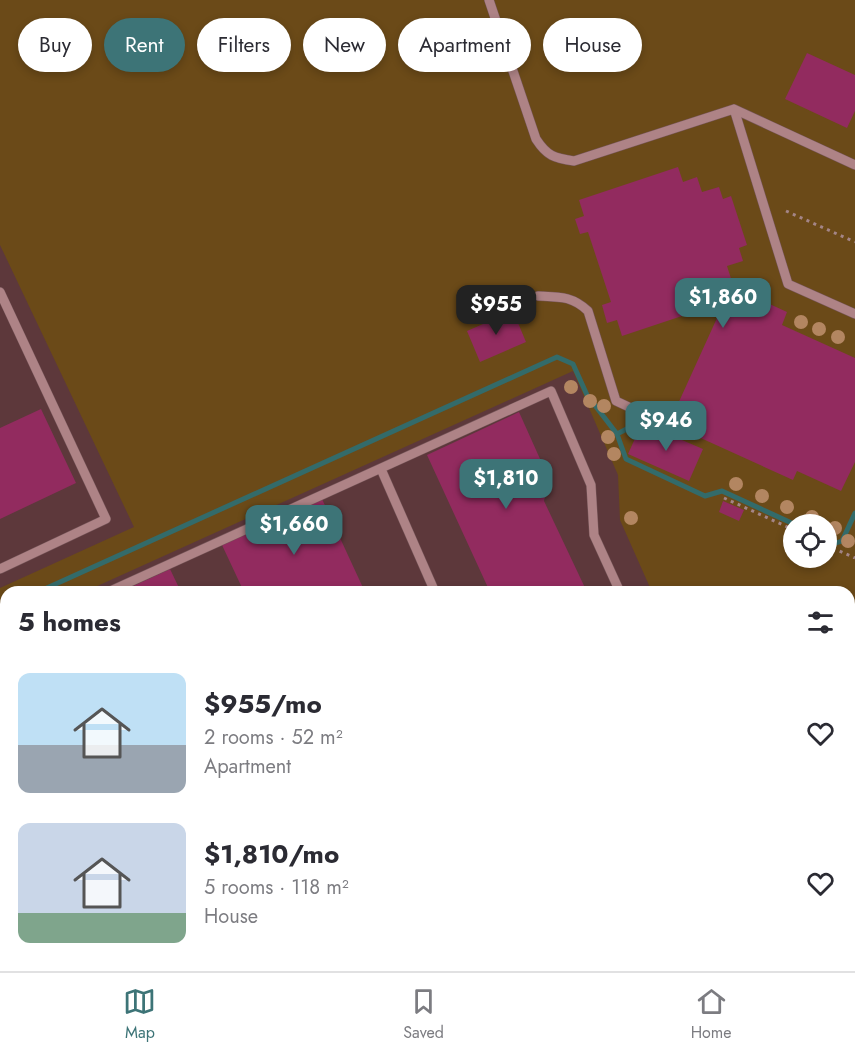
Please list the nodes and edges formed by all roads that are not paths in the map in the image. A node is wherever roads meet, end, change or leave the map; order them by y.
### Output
1 (489, 0) edge
2 (734, 109) junction
3 (855, 165) edge
4 (0, 292) edge
5 (538, 296) dead end
6 (855, 315) edge
7 (646, 415) dead end
8 (381, 469) junction
9 (0, 569) edge
10 (121, 586) edge
11 (432, 586) edge
12 (617, 586) edge

1 - 2 lane
2 - 3 lane
2 - 6 lane
4 - 9 lane
5 - 7 lane
8 - 10 lane
8 - 11 lane
8 - 12 lane

